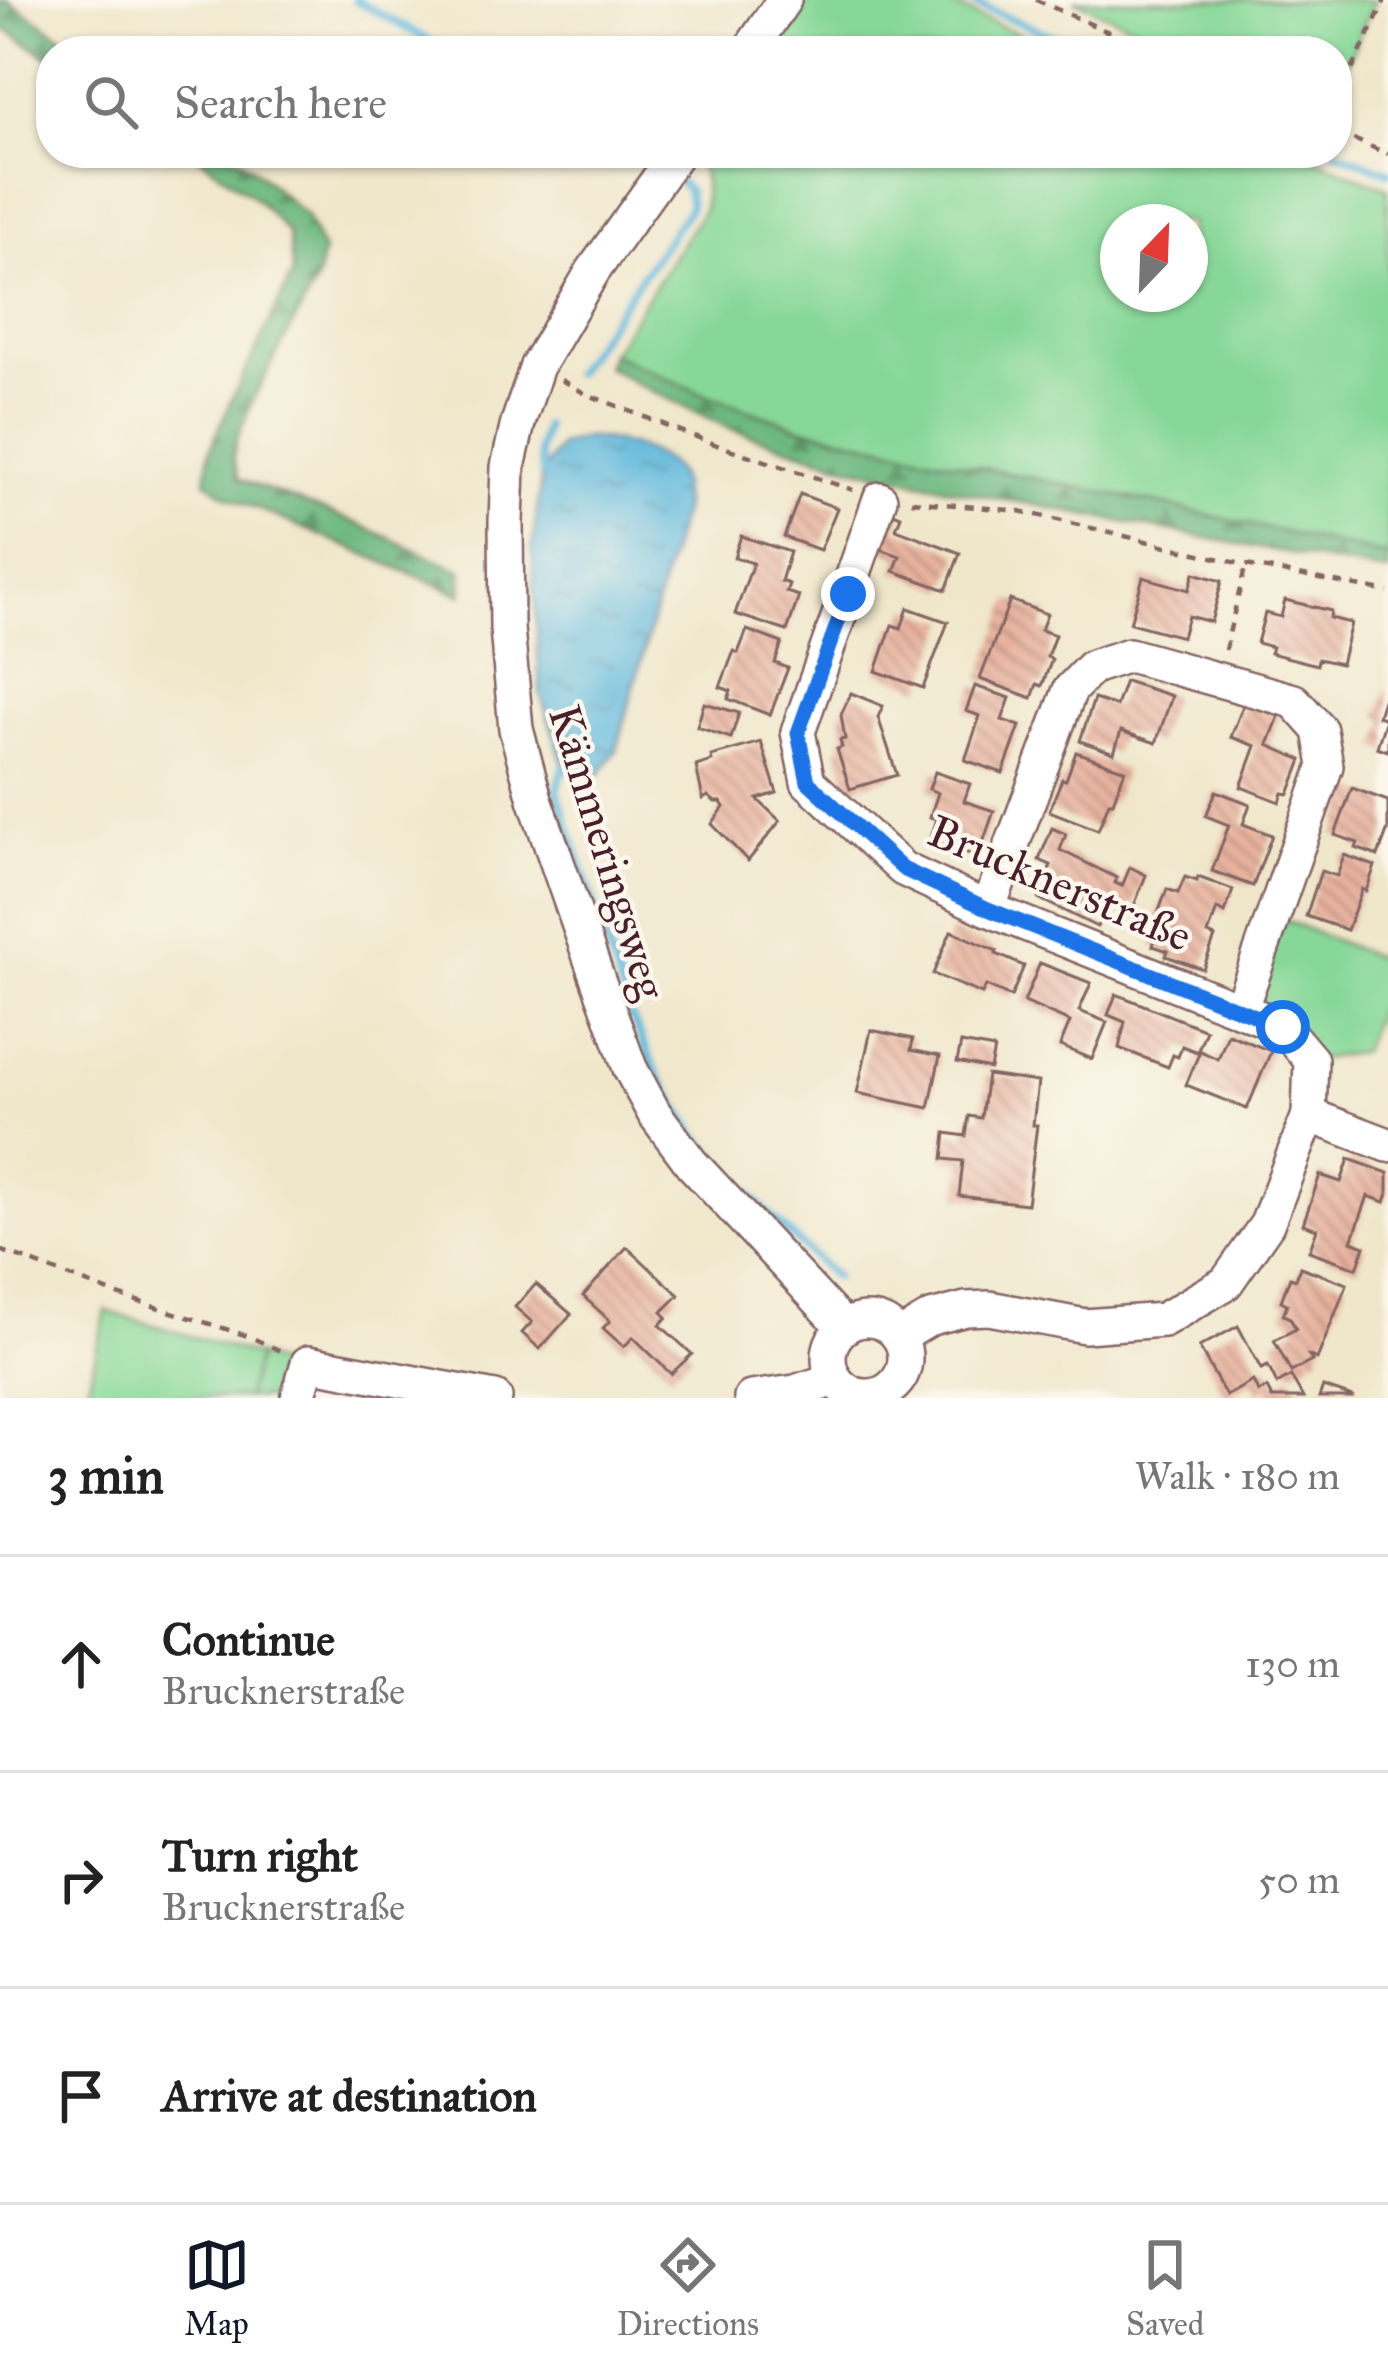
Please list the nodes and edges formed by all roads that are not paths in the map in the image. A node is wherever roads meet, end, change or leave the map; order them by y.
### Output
1 (784, 0) edge
2 (759, 36) edge
3 (666, 168) edge
4 (880, 499) road end
5 (988, 909) junction
6 (1241, 1008) junction
7 (1309, 1115) junction
8 (1388, 1145) edge
9 (844, 1327) junction
10 (899, 1337) junction
11 (835, 1379) junction
12 (900, 1392) edge
13 (298, 1398) edge
14 (495, 1398) edge
15 (751, 1398) edge

1 - 2 street
3 - 9 street, Kämmeringsweg
4 - 5 street, Brucknerstraße
5 - 6 street, Brucknerstraße
5 - 6 street
6 - 7 street, Brucknerstraße
7 - 8 street
7 - 10 street
9 - 10 street
9 - 11 street
10 - 12 street
11 - 12 street
11 - 15 street
13 - 14 street

